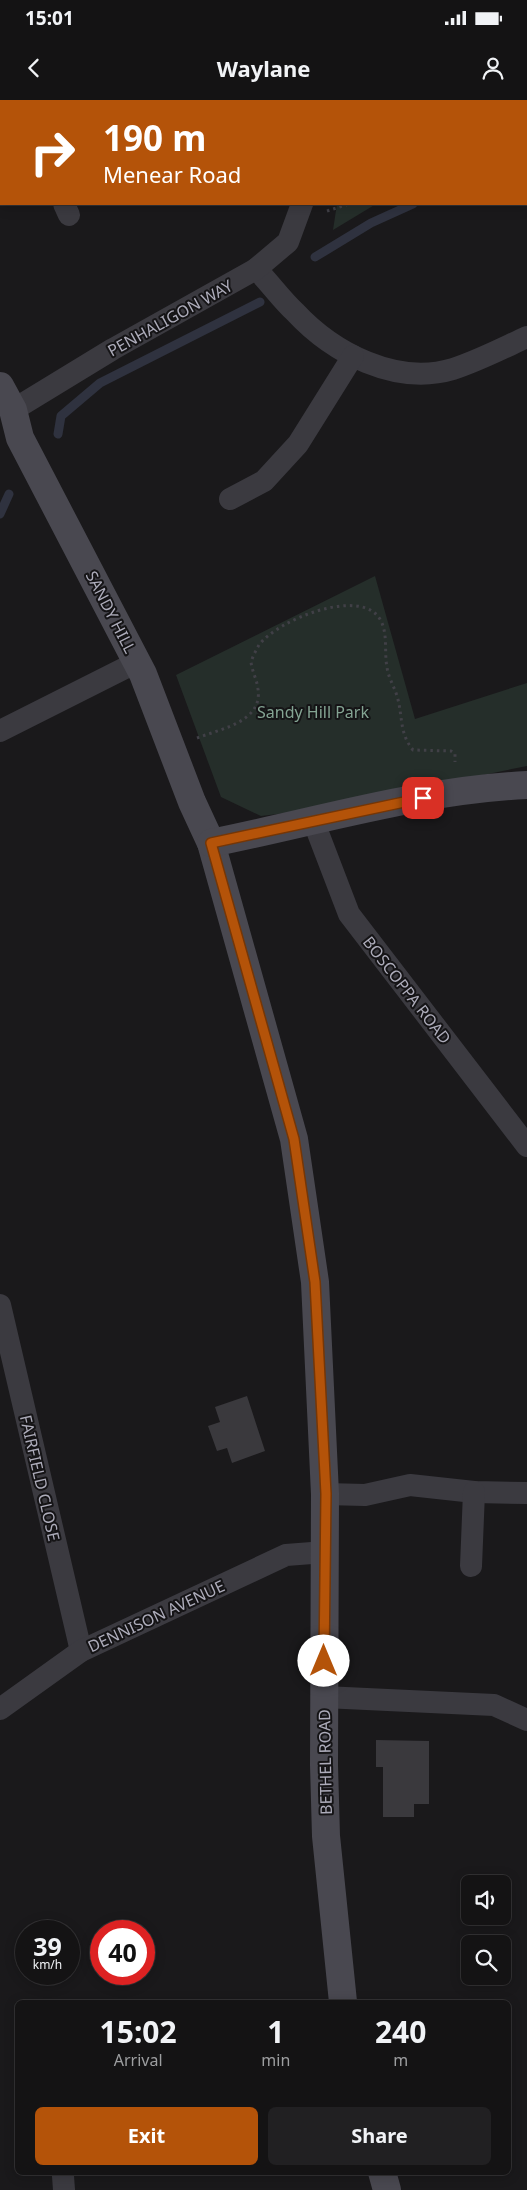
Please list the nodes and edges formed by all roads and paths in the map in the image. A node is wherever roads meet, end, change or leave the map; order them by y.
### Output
1 (302, 205) edge
2 (256, 269) junction
3 (527, 337) edge
4 (353, 356) junction
5 (0, 386) edge
6 (13, 410) junction
7 (230, 499) dead end
8 (137, 662) junction
9 (0, 731) edge
10 (171, 750) junction
11 (527, 785) edge
12 (440, 796) junction
13 (313, 820) junction
14 (211, 843) junction
15 (527, 1146) edge
16 (0, 1309) edge
17 (474, 1492) junction
18 (527, 1493) edge
19 (326, 1494) junction
20 (325, 1552) junction
21 (471, 1566) dead end
22 (80, 1652) junction
23 (324, 1697) junction
24 (0, 1709) edge
25 (527, 1720) edge
26 (343, 2000) edge
27 (383, 2175) edge
28 (387, 2190) edge

1 - 2 street, PENHALIGON WAY
2 - 4 street
2 - 6 street, PENHALIGON WAY
3 - 4 street
4 - 7 street
5 - 6 street, SANDY HILL
6 - 8 street, SANDY HILL
8 - 9 street
8 - 10 street, SANDY HILL
10 - 12 path
10 - 14 street, SANDY HILL
11 - 12 street
12 - 13 street
13 - 14 street
13 - 15 street, BOSCOPPA ROAD
14 - 19 street, BETHEL ROAD
16 - 22 street, FAIRFIELD CLOSE
17 - 18 street
17 - 19 street
17 - 21 street
19 - 20 street, BETHEL ROAD
20 - 22 street, DENNISON AVENUE
20 - 23 street, BETHEL ROAD
22 - 24 street, DENNISON AVENUE
23 - 25 street
23 - 26 street, BETHEL ROAD
27 - 28 street

